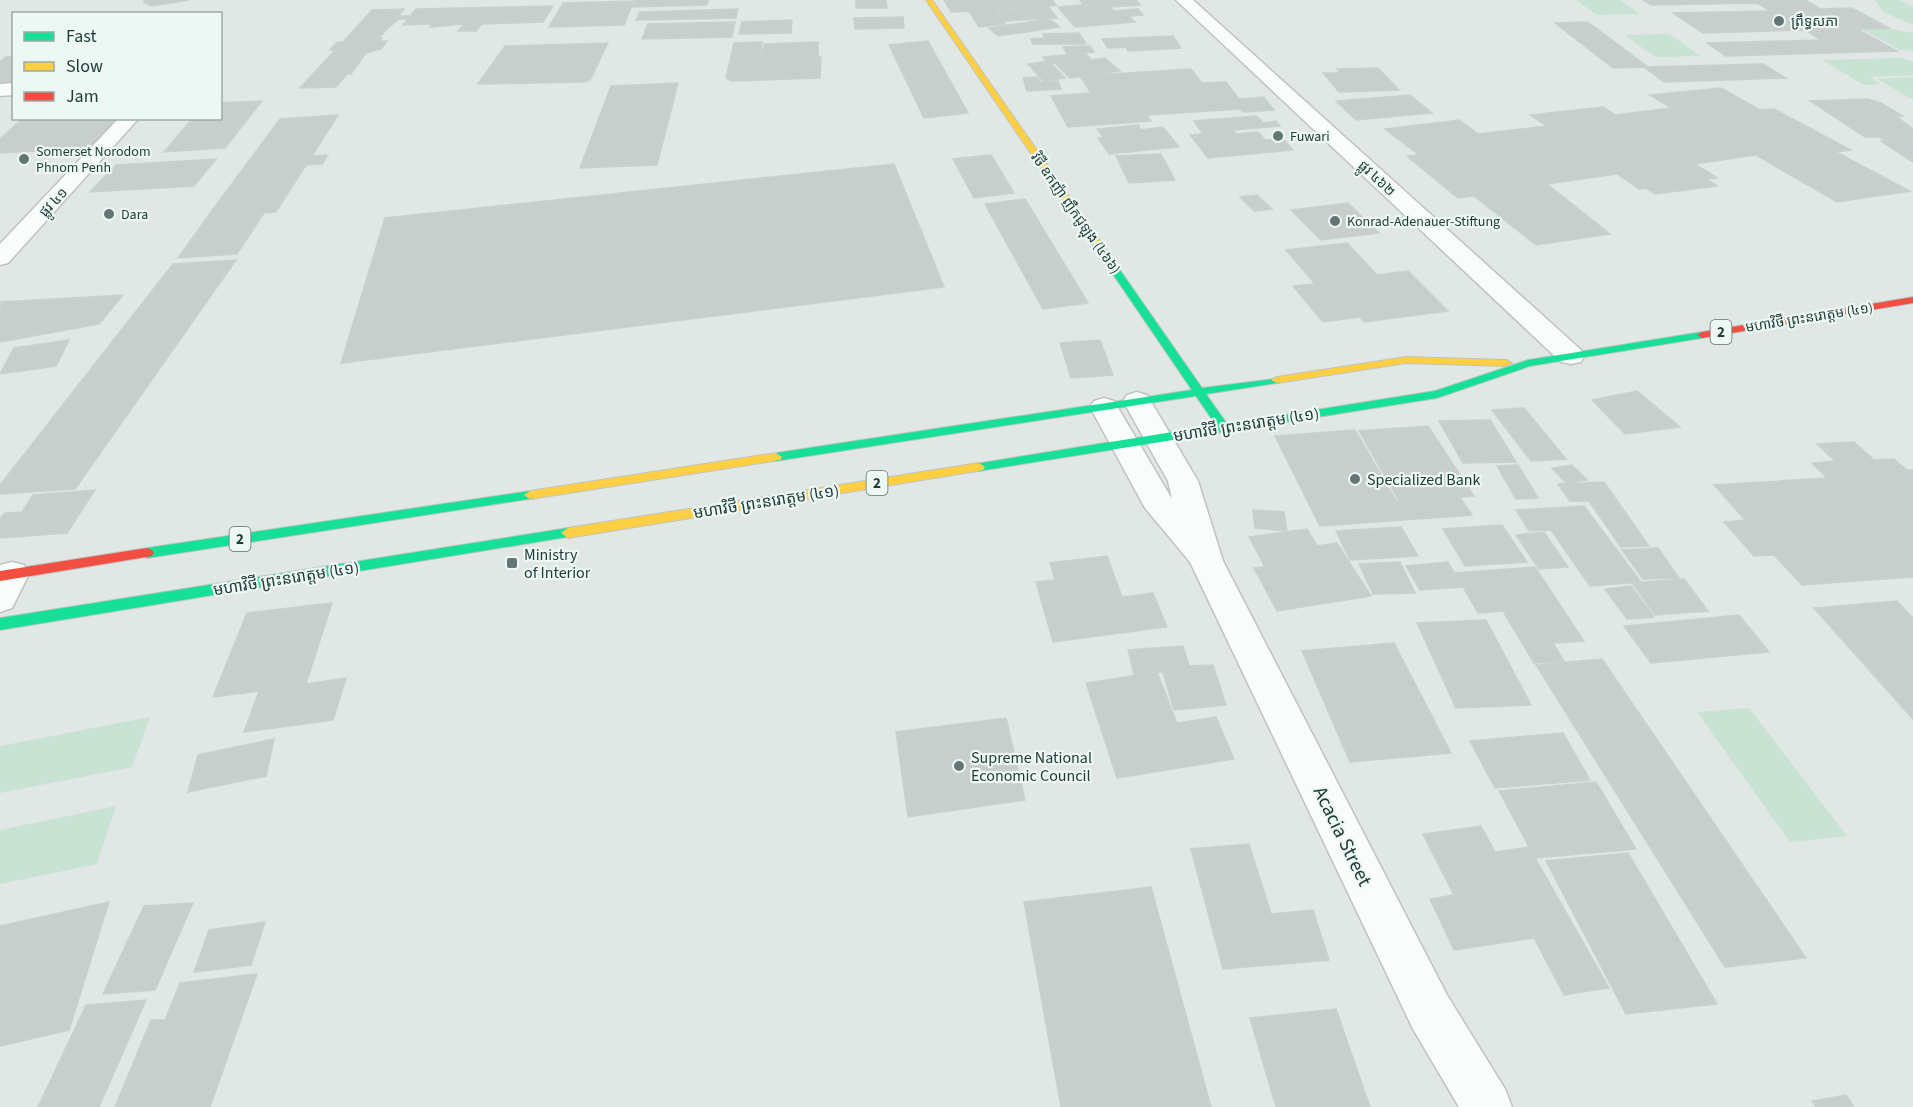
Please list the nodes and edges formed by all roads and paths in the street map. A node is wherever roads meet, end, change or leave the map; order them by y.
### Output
1 (929, 0) edge
2 (1184, 0) edge
3 (128, 120) edge
4 (0, 258) edge
5 (1913, 300) edge
6 (1571, 356) junction
7 (1528, 363) junction
8 (1200, 392) junction
9 (1137, 401) junction
10 (1104, 407) junction
11 (1223, 427) junction
12 (1158, 438) junction
13 (1124, 443) junction
14 (1206, 561) junction
15 (4, 583) edge
16 (0, 624) edge
17 (1487, 1107) edge

1 - 8 main road, វិថី ឧកញ៉ា ញឹកជូឡុង (៤៦៦)
2 - 6 street, ផ្លូវ ៤៦២
3 - 4 street, ផ្លូវ ៤១
5 - 6 main road, មហាវិថី ព្រះនរោត្តម (៤១) / 2
6 - 7 main road, មហាវិថី ព្រះនរោត្តម (៤១) / 2
7 - 8 main road, មហាវិថី ព្រះនរោត្តម (៤១) / 2
7 - 11 main road, មហាវិថី ព្រះនរោត្តម (៤១) / 2
8 - 9 main road, មហាវិថី ព្រះនរោត្តម (៤១) / 2
8 - 11 main road, វិថី ឧកញ៉ា ញឹកជូឡុង (៤៦៦)
9 - 10 main road, មហាវិថី ព្រះនរោត្តម (៤១) / 2
9 - 12 street, Acacia Street
10 - 13 street, Acacia Street
10 - 15 main road, មហាវិថី ព្រះនរោត្តម (៤១) / 2
11 - 12 main road, មហាវិថី ព្រះនរោត្តម (៤១) / 2
12 - 13 main road, មហាវិថី ព្រះនរោត្តម (៤១) / 2
12 - 14 street, Acacia Street
13 - 14 street, Acacia Street
13 - 16 main road, មហាវិថី ព្រះនរោត្តម (៤១) / 2
14 - 17 street, Acacia Street

